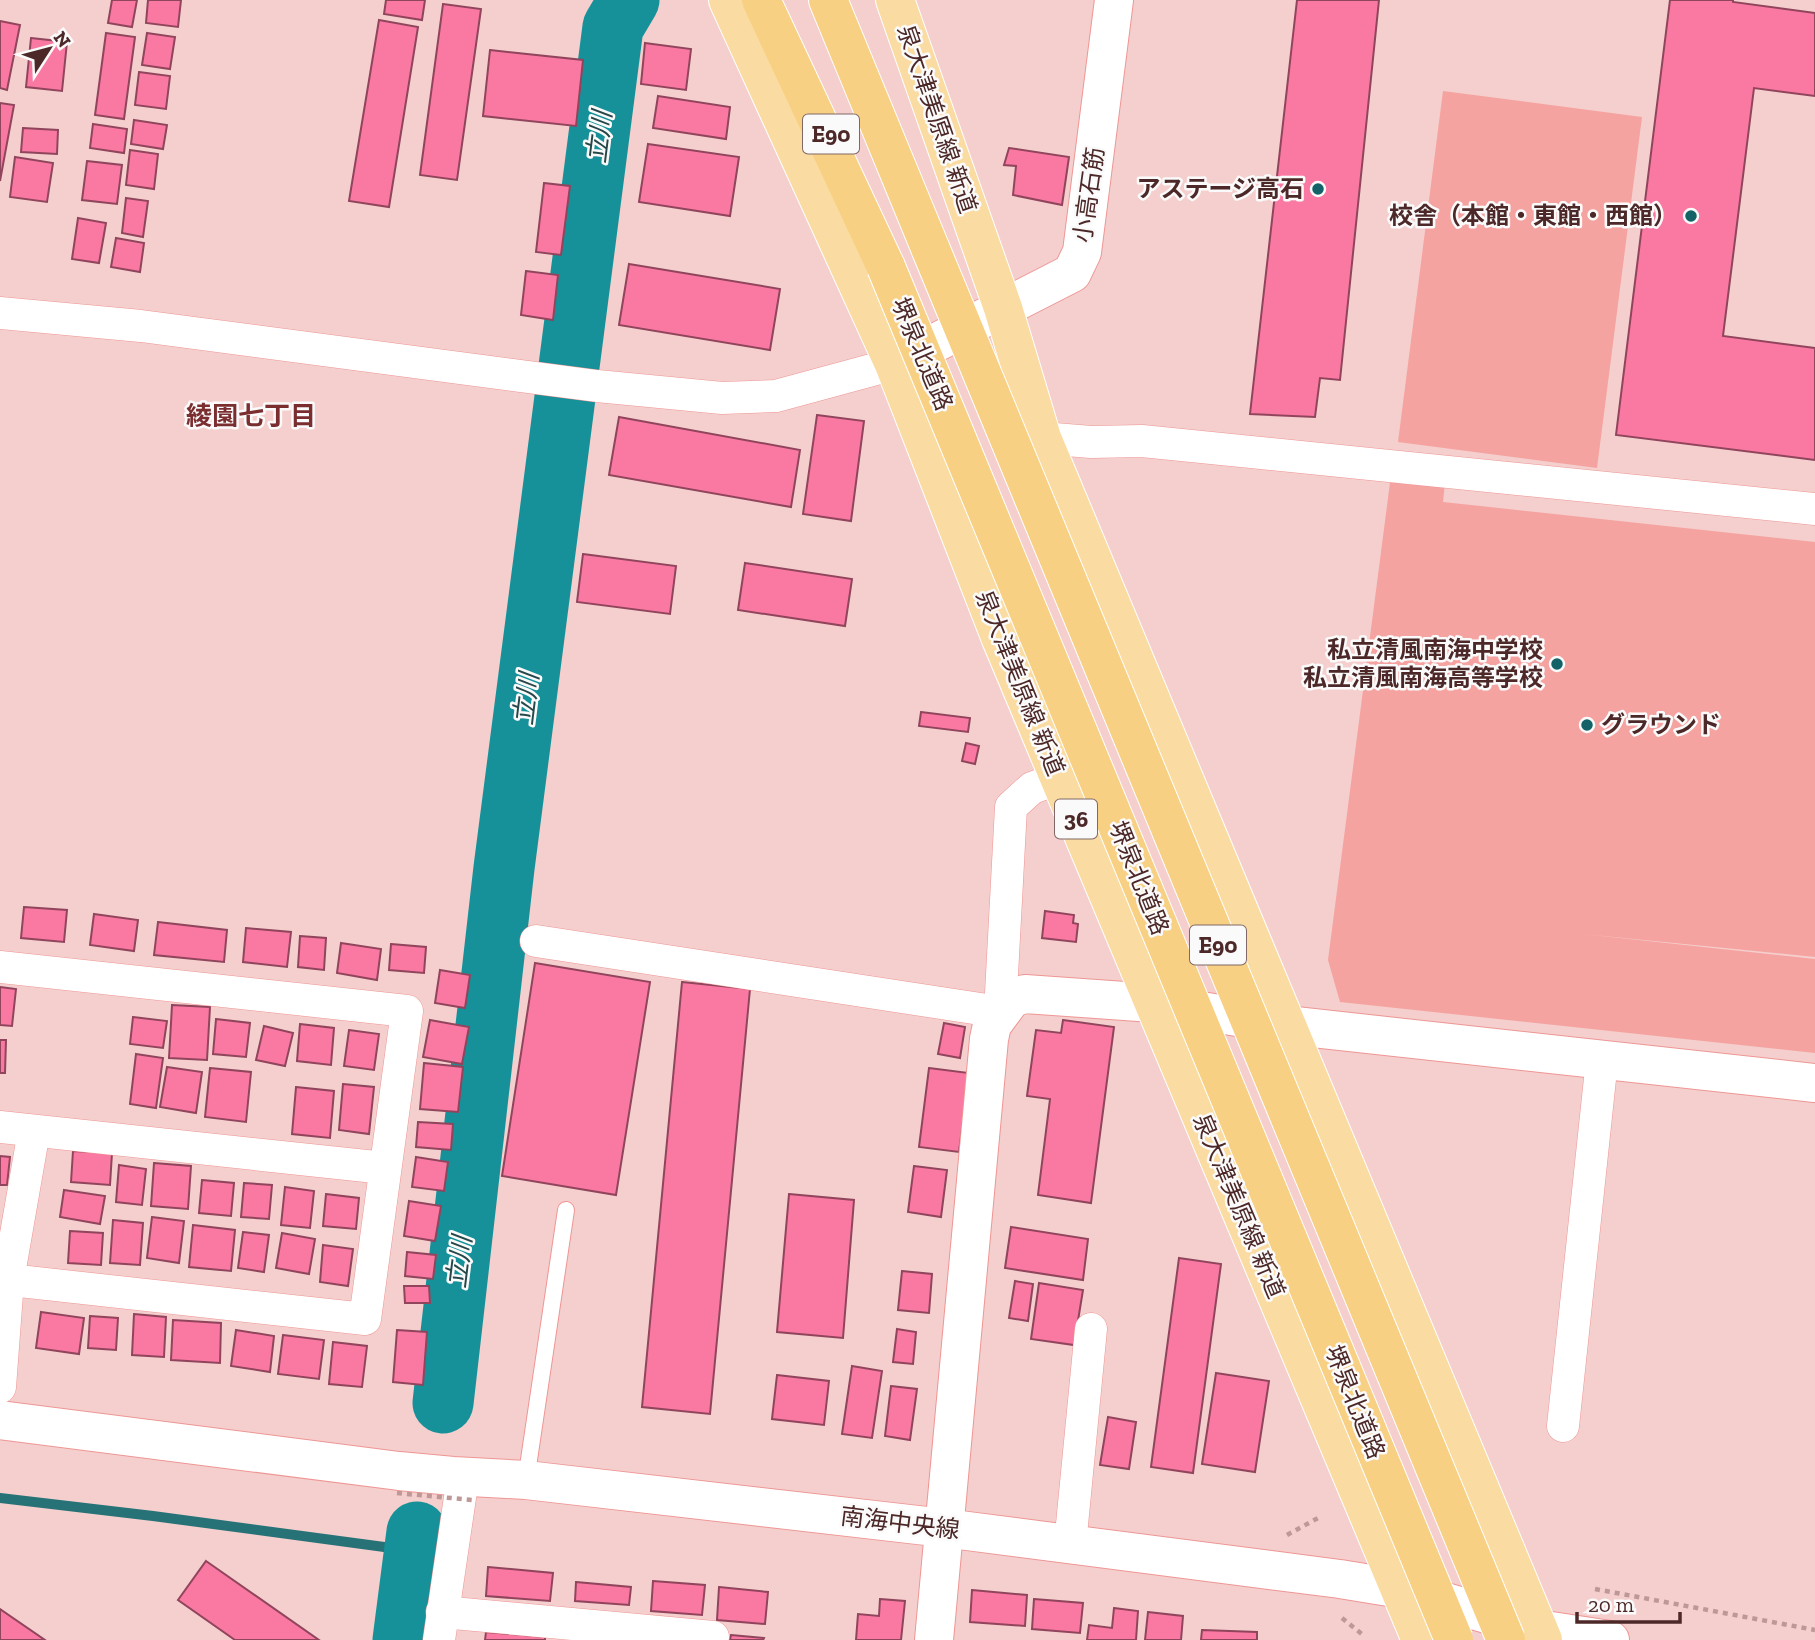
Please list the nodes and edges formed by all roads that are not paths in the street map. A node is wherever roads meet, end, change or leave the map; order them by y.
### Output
1 (728, 0) edge
2 (761, 0) edge
3 (775, 0) edge
4 (828, 0) edge
5 (848, 0) edge
6 (895, 0) edge
7 (1114, 0) edge
8 (931, 250) junction
9 (886, 267) junction
10 (1003, 307) junction
11 (0, 313) edge
12 (894, 364) junction
13 (1042, 438) junction
14 (1815, 509) edge
15 (1059, 778) junction
16 (536, 941) dead end
17 (0, 967) edge
18 (1153, 1003) junction
19 (1000, 1013) junction
20 (1286, 1025) junction
21 (1602, 1060) junction
22 (1815, 1083) edge
23 (0, 1127) edge
24 (34, 1130) junction
25 (385, 1168) junction
26 (566, 1210) dead end
27 (4, 1280) edge
28 (1091, 1329) dead end
29 (0, 1387) edge
30 (0, 1420) edge
31 (1563, 1426) dead end
32 (526, 1480) junction
33 (463, 1484) junction
34 (944, 1528) junction
35 (1070, 1545) junction
36 (1401, 1589) junction
37 (441, 1626) edge
38 (626, 1635) edge
39 (1529, 1636) edge
40 (713, 1637) dead end
41 (933, 1640) edge
42 (1421, 1640) edge
43 (1454, 1640) edge
44 (1610, 1640) edge

1 - 12 main road, 泉大津美原線 新道 / 36
2 - 9 highway
3 - 9 highway, 堺泉北道路 / E90
4 - 8 highway, 堺泉北道路 / E90
5 - 8 highway
6 - 10 main road, 泉大津美原線 新道
7 - 10 street, 小高石筋
8 - 39 highway, 堺泉北道路 / E90, bridge
9 - 43 highway, 堺泉北道路 / E90, bridge
10 - 12 street, 小高石筋
10 - 13 main road, 泉大津美原線 新道
11 - 12 street
12 - 15 main road, 泉大津美原線 新道 / 36
13 - 14 street
13 - 20 main road, 泉大津美原線 新道
15 - 18 main road, 泉大津美原線 新道 / 36
15 - 19 street
16 - 19 street
17 - 25 street
18 - 19 street
18 - 20 street
18 - 36 main road, 泉大津美原線 新道 / 36
19 - 34 street
20 - 21 street
20 - 39 main road, 泉大津美原線 新道
21 - 22 street
21 - 31 street
23 - 24 street
24 - 25 street
24 - 27 street
25 - 27 street
26 - 32 lane
27 - 29 street
28 - 35 street
30 - 33 street, 南海中央線
32 - 33 street, 南海中央線
32 - 34 street, 南海中央線
33 - 37 street
34 - 35 street, 南海中央線
34 - 41 street
35 - 36 street, 南海中央線
36 - 39 street, 南海中央線
36 - 42 main road, 泉大津美原線 新道 / 36
37 - 38 street
38 - 40 street
39 - 44 street

